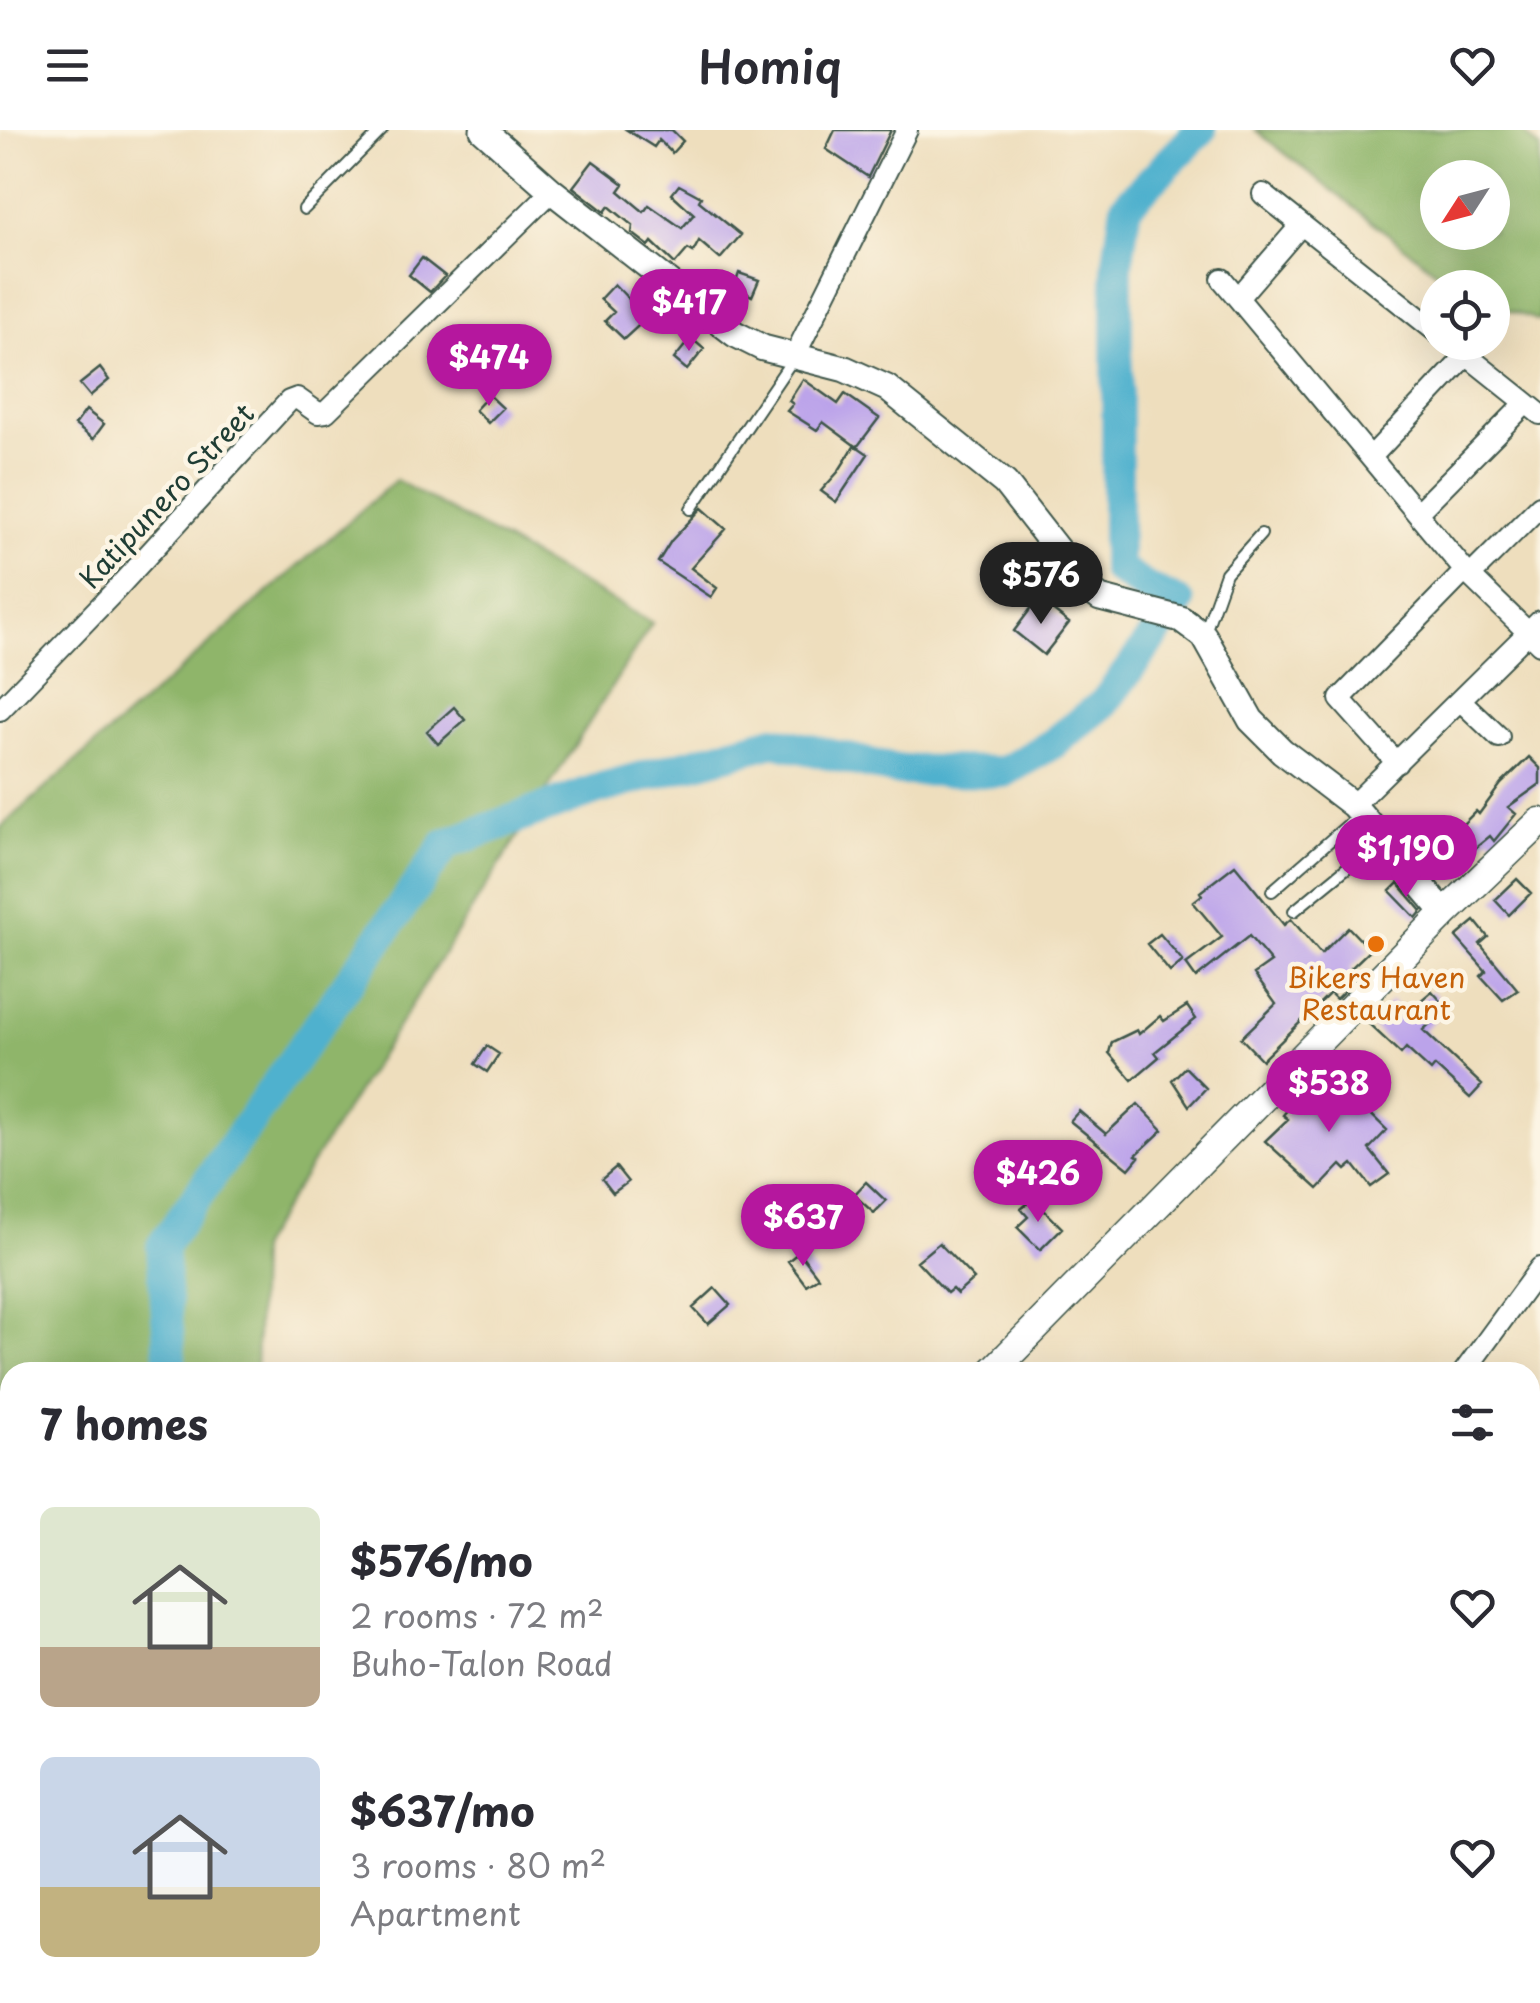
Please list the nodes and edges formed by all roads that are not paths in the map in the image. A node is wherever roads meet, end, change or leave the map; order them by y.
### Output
1 (382, 130) edge
2 (482, 130) edge
3 (907, 130) edge
4 (552, 191) junction
5 (1263, 194) dead end
6 (304, 209) dead end
7 (1301, 225) junction
8 (1222, 280) dead end
9 (1238, 298) junction
10 (1420, 319) edge
11 (796, 355) junction
12 (1449, 360) edge
13 (1472, 360) edge
14 (1533, 409) edge
15 (1370, 457) junction
16 (1540, 506) edge
17 (691, 508) dead end
18 (1417, 513) junction
19 (1261, 534) dead end
20 (1468, 573) junction
21 (1536, 633) edge
22 (1204, 636) junction
23 (1460, 700) junction
24 (0, 710) edge
25 (1499, 737) dead end
26 (1397, 762) junction
27 (1357, 809) junction
28 (1540, 822) edge
29 (1382, 838) junction
30 (1272, 891) dead end
31 (1294, 911) dead end
32 (1445, 913) junction
33 (1540, 1268) edge
34 (1002, 1362) edge
35 (1471, 1362) edge

1 - 6 lane
2 - 4 street
3 - 11 street
4 - 11 street
4 - 24 street, Katipunero Street
5 - 7 street
7 - 9 street
7 - 10 street
8 - 9 street
9 - 15 street
11 - 17 lane
11 - 22 street
12 - 15 street
13 - 14 street
14 - 18 street
15 - 18 street
16 - 20 street
18 - 20 street
19 - 22 lane
20 - 21 street
20 - 26 street
21 - 23 street
22 - 27 street
23 - 25 street
23 - 26 street
26 - 27 street
27 - 29 street
27 - 30 lane
28 - 32 main road
29 - 31 lane
29 - 32 street
32 - 34 main road
33 - 35 street

